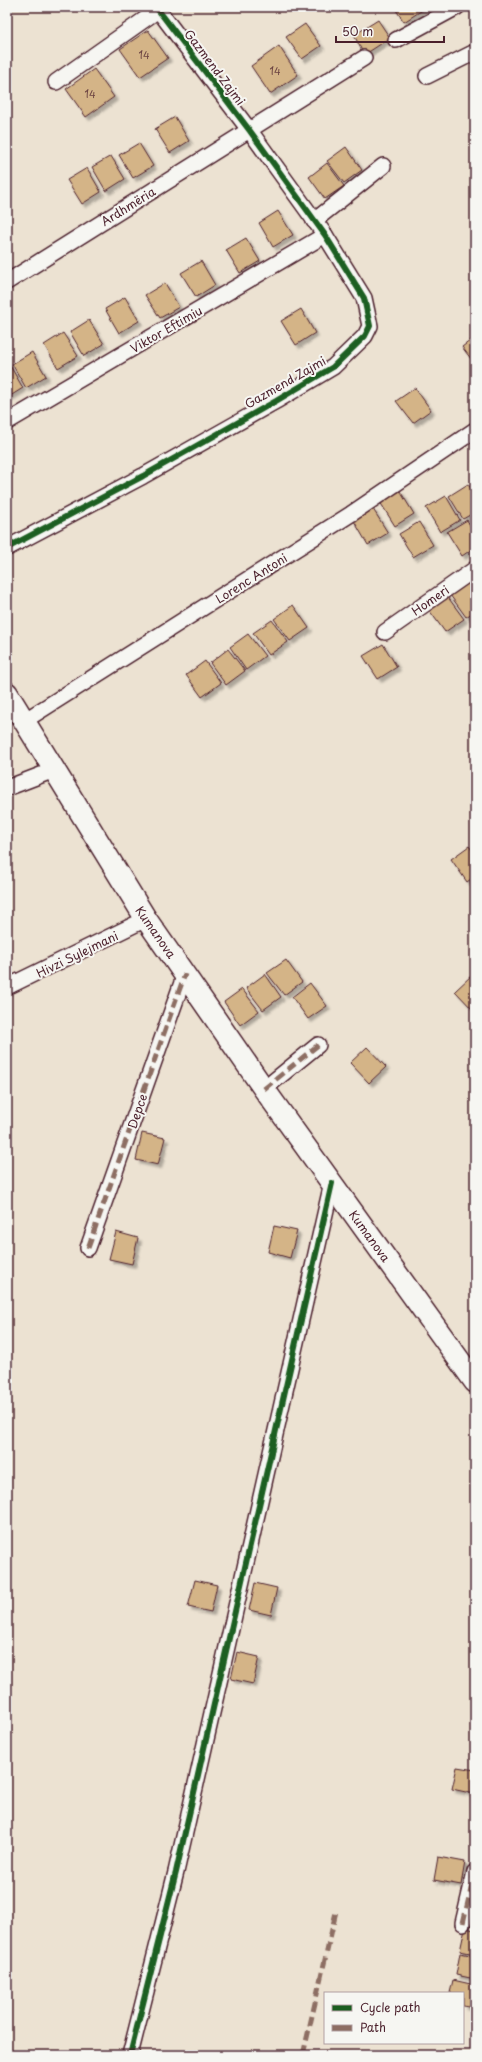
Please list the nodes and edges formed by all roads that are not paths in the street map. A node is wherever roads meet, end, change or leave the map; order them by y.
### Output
1 (457, 7) edge
2 (157, 8) edge
3 (396, 40) dead end
4 (475, 52) edge
5 (364, 58) dead end
6 (427, 76) dead end
7 (56, 82) dead end
8 (250, 131) junction
9 (383, 166) dead end
10 (314, 221) junction
11 (325, 235) junction
12 (7, 282) edge
13 (7, 422) edge
14 (475, 430) edge
15 (7, 548) edge
16 (475, 569) edge
17 (385, 632) dead end
18 (7, 693) edge
19 (24, 721) junction
20 (54, 770) junction
21 (7, 788) edge
22 (146, 919) junction
23 (185, 974) junction
24 (7, 987) edge
25 (318, 1045) dead end
26 (264, 1089) junction
27 (332, 1183) junction
28 (88, 1248) dead end
29 (475, 1382) edge
30 (475, 1872) edge
31 (463, 1923) dead end
32 (130, 2055) edge

1 - 3 street
2 - 7 street
2 - 8 street, Gazmend Zajmi
4 - 6 street
5 - 8 street
8 - 10 street, Gazmend Zajmi
8 - 12 street, Ardhmëria
9 - 10 street
10 - 11 street, Gazmend Zajmi
11 - 13 street, Viktor Eftimiu
11 - 15 street, Gazmend Zajmi
14 - 19 street, Lorenc Antoni
16 - 17 street, Homeri
18 - 19 main road, Kumanova
19 - 20 main road, Kumanova
20 - 21 street
20 - 22 main road, Kumanova
22 - 23 main road, Kumanova
22 - 24 street, Hivzi Sylejmani
23 - 26 main road, Kumanova
23 - 28 street, Depce
25 - 26 street
26 - 27 main road, Kumanova
27 - 29 main road, Kumanova
27 - 32 street
30 - 31 street

